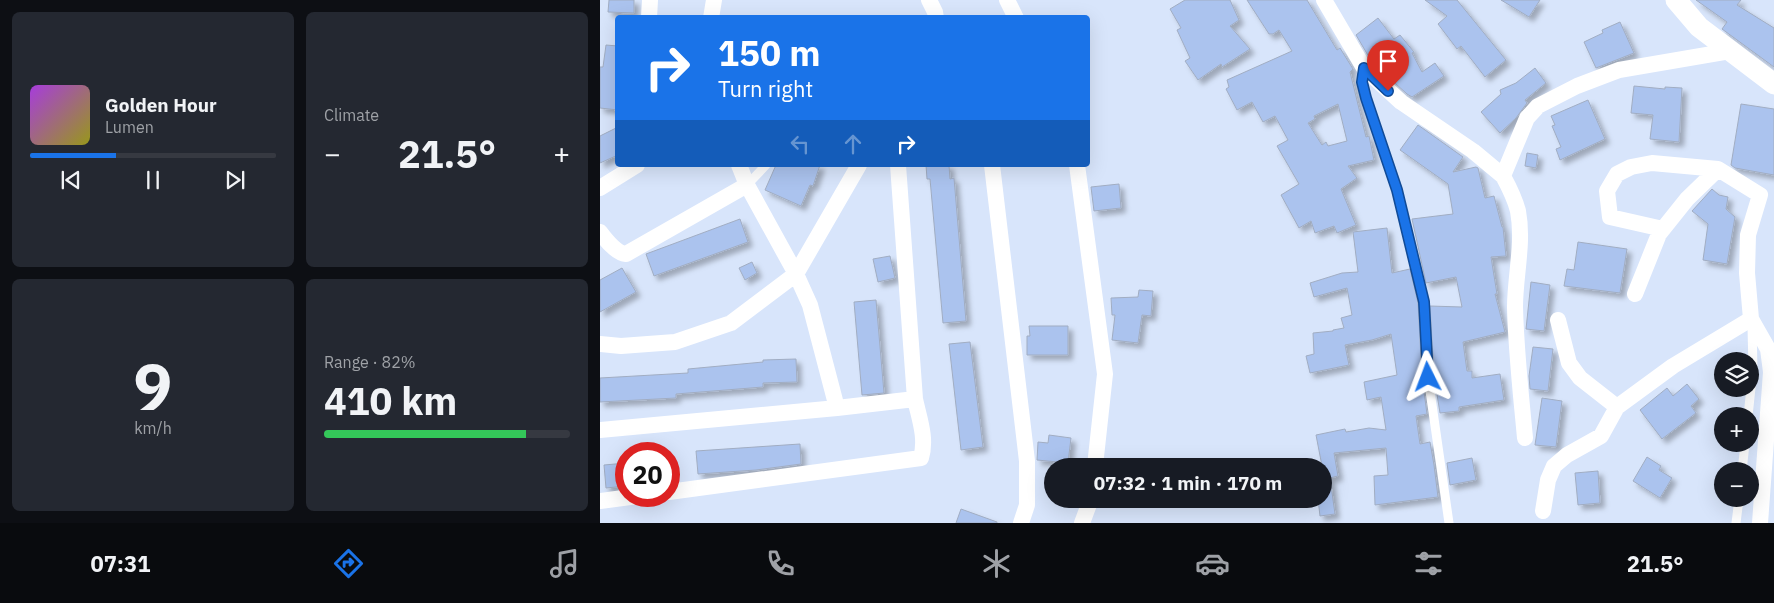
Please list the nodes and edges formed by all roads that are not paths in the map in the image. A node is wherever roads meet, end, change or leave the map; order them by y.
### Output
1 (650, 0) edge
2 (714, 0) edge
3 (929, 0) edge
4 (1007, 0) edge
5 (1324, 0) edge
6 (1676, 0) edge
7 (649, 15) edge
8 (712, 15) edge
9 (936, 15) edge
10 (1014, 15) edge
11 (1730, 51) junction
12 (1364, 68) junction
13 (1774, 84) edge
14 (634, 167) edge
15 (740, 167) edge
16 (764, 167) edge
17 (858, 167) edge
18 (898, 167) edge
19 (992, 167) edge
20 (1077, 167) edge
21 (1718, 168) junction
22 (1503, 176) junction
23 (748, 185) junction
24 (600, 188) edge
25 (1663, 229) junction
26 (600, 232) edge
27 (796, 274) junction
28 (1635, 294) dead end
29 (1751, 319) junction
30 (1558, 320) dead end
31 (600, 344) edge
32 (915, 399) junction
33 (1617, 407) junction
34 (1749, 407) edge
35 (837, 408) junction
36 (600, 430) edge
37 (1525, 438) dead end
38 (1096, 458) edge
39 (680, 491) edge
40 (615, 500) edge
41 (600, 502) edge
42 (1738, 507) edge
43 (1088, 508) edge
44 (1543, 511) dead end
45 (1021, 523) edge
46 (1082, 523) edge
47 (1448, 523) edge
48 (1736, 523) edge
49 (1760, 523) edge

1 - 7 street
2 - 8 street
3 - 9 street
4 - 10 street
5 - 12 street
6 - 11 street
11 - 13 street
11 - 22 street
12 - 22 street
12 - 47 lane
14 - 24 street
15 - 23 street
16 - 23 lane
17 - 27 street
18 - 32 street
19 - 45 street
20 - 38 street
21 - 25 street
21 - 25 street
21 - 29 street
22 - 37 street
23 - 26 street
23 - 27 street
25 - 28 street
27 - 31 street
27 - 35 street
29 - 33 street
29 - 34 lane
29 - 49 street
30 - 33 street
32 - 35 street
32 - 39 street
33 - 44 street
35 - 36 street
40 - 41 street
42 - 48 lane
43 - 46 street

